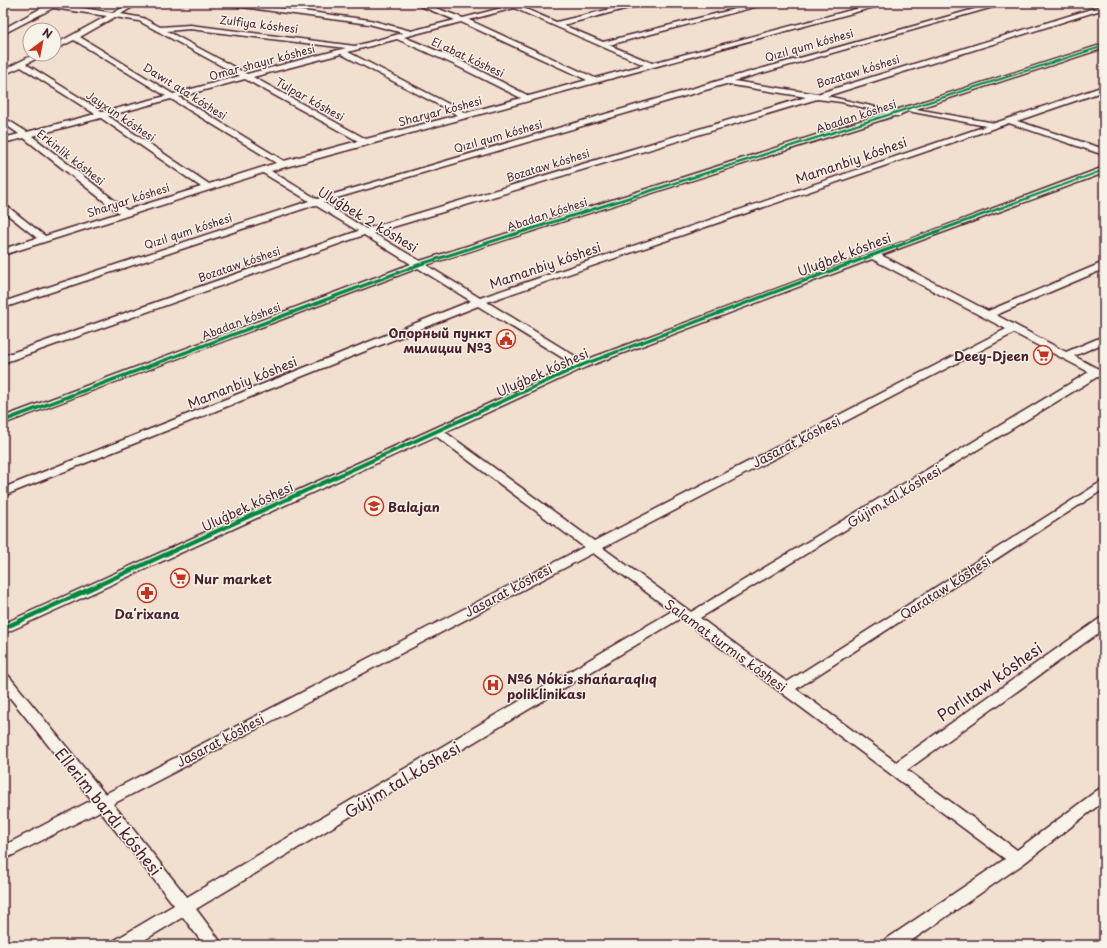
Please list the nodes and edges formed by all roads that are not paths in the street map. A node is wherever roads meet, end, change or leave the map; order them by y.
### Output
1 (36, 3) edge
2 (136, 3) edge
3 (227, 3) edge
4 (416, 3) edge
5 (527, 3) edge
6 (645, 3) edge
7 (767, 3) edge
8 (886, 3) edge
9 (1004, 3) edge
10 (54, 5) edge
11 (511, 5) edge
12 (1104, 7) edge
13 (114, 15) junction
14 (462, 20) junction
15 (556, 24) junction
16 (158, 29) junction
17 (3, 32) edge
18 (410, 34) junction
19 (75, 37) junction
20 (397, 37) junction
21 (62, 44) edge
22 (603, 44) junction
23 (1104, 46) edge
24 (356, 48) junction
25 (342, 52) junction
26 (25, 62) edge
27 (21, 64) junction
28 (652, 66) junction
29 (3, 73) edge
30 (247, 77) junction
31 (595, 81) junction
32 (724, 82) junction
33 (1104, 88) edge
34 (818, 96) junction
35 (173, 97) junction
36 (529, 99) junction
37 (909, 110) junction
38 (897, 114) junction
39 (102, 115) junction
40 (466, 116) junction
41 (3, 119) edge
42 (1007, 120) junction
43 (995, 125) junction
44 (26, 135) junction
45 (3, 141) edge
46 (366, 142) junction
47 (1104, 152) edge
48 (283, 164) junction
49 (264, 170) junction
50 (1103, 171) edge
51 (207, 187) junction
52 (315, 202) junction
53 (3, 206) edge
54 (125, 213) junction
55 (365, 232) junction
56 (43, 239) junction
57 (3, 252) edge
58 (873, 254) junction
59 (418, 265) junction
60 (1104, 265) edge
61 (478, 302) junction
62 (3, 305) edge
63 (988, 315) junction
64 (1014, 329) junction
65 (1104, 339) edge
66 (1066, 356) junction
67 (3, 360) edge
68 (582, 365) junction
69 (1100, 374) edge
70 (3, 421) edge
71 (436, 431) junction
72 (1104, 484) edge
73 (3, 492) edge
74 (592, 546) junction
75 (685, 615) junction
76 (1104, 622) edge
77 (3, 629) edge
78 (3, 679) edge
79 (786, 689) junction
80 (895, 770) junction
81 (1104, 793) edge
82 (102, 802) junction
83 (3, 854) edge
84 (1016, 859) junction
85 (185, 908) junction
86 (121, 945) edge
87 (214, 945) edge
88 (891, 945) edge

1 - 10 street, Tulpar kóshesi
2 - 13 street
3 - 18 street
4 - 14 street
5 - 11 street, Omar shayır kóshesi
6 - 15 street
7 - 22 street
8 - 28 street, Sharyar kóshesi
9 - 32 street, Qızıl qum kóshesi
10 - 13 street, Tulpar kóshesi
10 - 17 street
11 - 14 street, Omar shayır kóshesi
11 - 15 street
12 - 34 street, Bozataw kóshesi
13 - 16 street, Tulpar kóshesi
13 - 19 street
14 - 18 street, Omar shayır kóshesi
14 - 31 street
15 - 22 street
16 - 24 street, Zulfiya kóshesi
16 - 30 street, Tulpar kóshesi
18 - 20 street, Omar shayır kóshesi
19 - 21 street
19 - 35 street, Dawıt ata kóshesi
20 - 24 street, Omar shayır kóshesi
20 - 36 street, El abat kóshesi
22 - 28 street
23 - 37 street, Abadan kóshesi
24 - 25 street, Omar shayır kóshesi
25 - 30 street, Omar shayır kóshesi
25 - 40 street
26 - 27 street
27 - 29 street
27 - 39 street, Jayxun kóshesi
28 - 31 street, Sharyar kóshesi
30 - 35 street, Omar shayır kóshesi
30 - 46 street, Tulpar kóshesi
31 - 36 street, Sharyar kóshesi
32 - 34 street
32 - 52 street, Qızıl qum kóshesi
33 - 42 street, Mamanbiy kóshesi
34 - 38 street
34 - 55 street, Bozataw kóshesi
35 - 39 street, Omar shayır kóshesi
35 - 48 street, Dawıt ata kóshesi
36 - 40 street, Sharyar kóshesi
37 - 38 street, Abadan kóshesi
37 - 43 street
38 - 59 street, Abadan kóshesi
39 - 44 street, Omar shayır kóshesi
39 - 51 street, Jayxun kóshesi
40 - 46 street, Sharyar kóshesi
41 - 44 street, Erkinlik kóshesi
42 - 43 street, Mamanbiy kóshesi
42 - 47 street
43 - 61 street, Mamanbiy kóshesi
44 - 45 street, Omar shayır kóshesi
44 - 54 street, Erkinlik kóshesi
46 - 48 street, Sharyar kóshesi
48 - 49 street, Sharyar kóshesi
49 - 51 street, Sharyar kóshesi
49 - 52 street, Uluǵbek 2 kóshesi
50 - 58 street, Uluǵbek kóshesi
51 - 54 street, Sharyar kóshesi
52 - 55 street, Uluǵbek 2 kóshesi
52 - 62 street, Qızıl qum kóshesi
53 - 56 street
54 - 56 street, Sharyar kóshesi
55 - 59 street, Uluǵbek 2 kóshesi
55 - 67 street, Bozataw kóshesi
56 - 57 street, Sharyar kóshesi
58 - 63 street
58 - 68 street, Uluǵbek kóshesi
59 - 61 street, Uluǵbek 2 kóshesi
59 - 70 street, Abadan kóshesi
60 - 63 street
61 - 68 street, Uluǵbek 2 kóshesi
61 - 73 street, Mamanbiy kóshesi
63 - 64 street
64 - 66 street
64 - 74 street, Jasarat kóshesi
65 - 66 street
66 - 69 street
68 - 71 street, Uluǵbek kóshesi
69 - 75 street, Gújim tal kóshesi
71 - 74 street, Salamat turmıs kóshesi
71 - 77 street, Uluǵbek kóshesi
72 - 79 street, Qarataw kóshesi
74 - 75 street, Salamat turmıs kóshesi
74 - 82 street, Jasarat kóshesi
75 - 79 street, Salamat turmıs kóshesi
75 - 85 street, Gújim tal kóshesi
76 - 80 street, Porlıtaw kóshesi
78 - 82 street, Ellerim bardı kóshesi
79 - 80 street, Salamat turmıs kóshesi
80 - 84 street, Salamat turmıs kóshesi
81 - 84 street
82 - 83 street, Jasarat kóshesi
82 - 85 street, Ellerim bardı kóshesi
84 - 88 street
85 - 86 street, Gújim tal kóshesi
85 - 87 street, Ellerim bardı kóshesi

